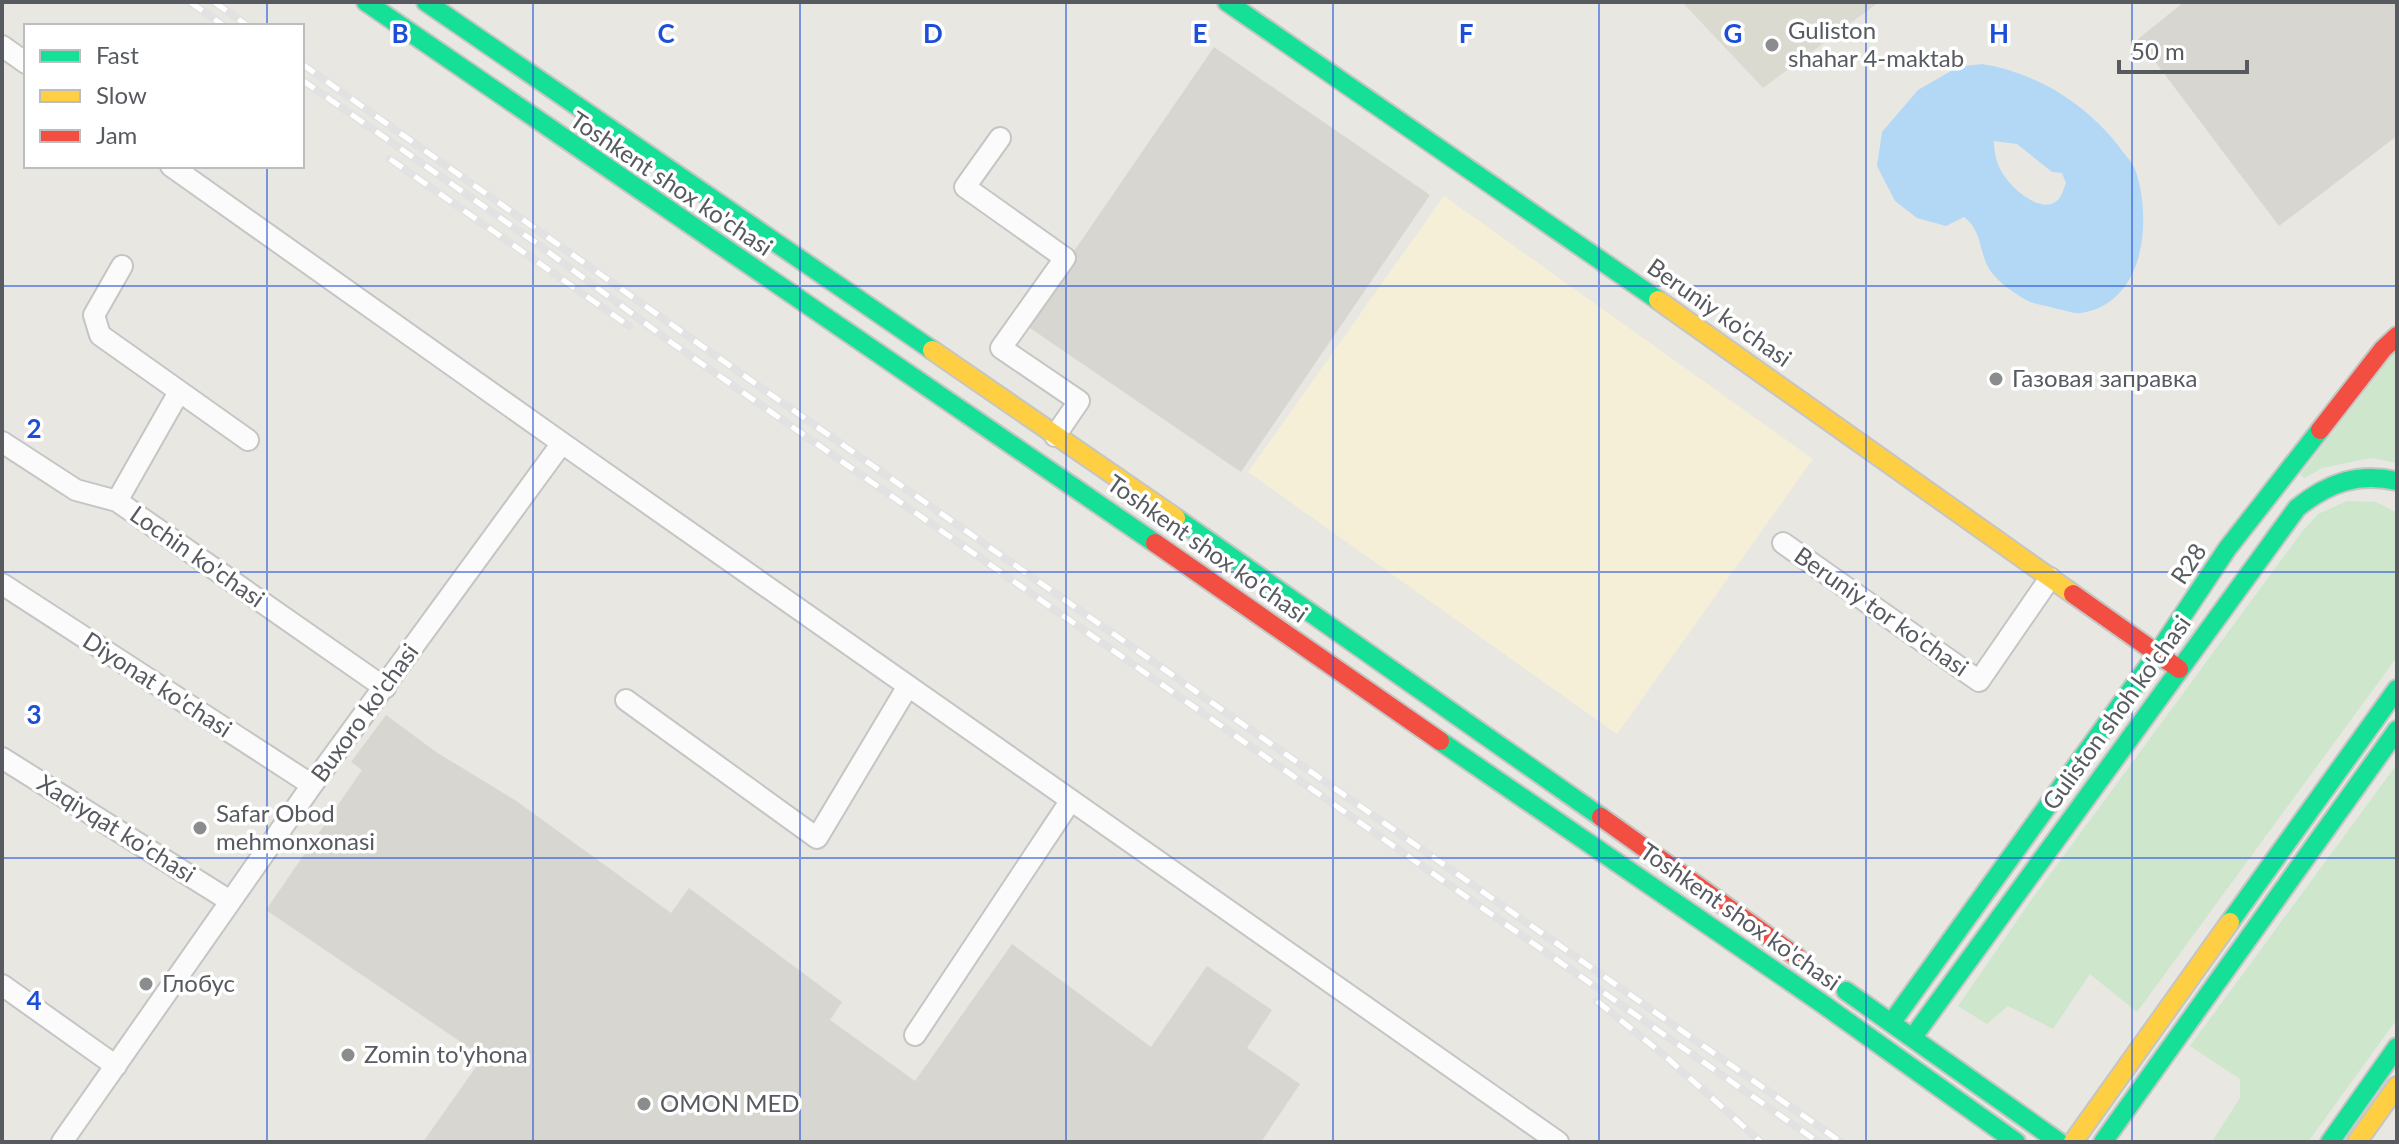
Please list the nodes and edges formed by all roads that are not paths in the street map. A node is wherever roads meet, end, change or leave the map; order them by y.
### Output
1 (366, 2) edge
2 (426, 2) edge
3 (1227, 2) edge
4 (2, 46) edge
5 (24, 62) edge
6 (1000, 138) dead end
7 (174, 168) edge
8 (122, 266) dead end
9 (2397, 336) edge
10 (179, 392) junction
11 (1055, 436) junction
12 (248, 440) dead end
13 (2, 442) edge
14 (562, 443) junction
15 (2397, 481) edge
16 (117, 501) junction
17 (1783, 543) dead end
18 (2050, 578) junction
19 (2, 584) edge
20 (2157, 654) junction
21 (2179, 669) junction
22 (908, 686) junction
23 (385, 688) junction
24 (2397, 689) edge
25 (626, 700) dead end
26 (2397, 730) edge
27 (2, 758) edge
28 (1550, 781) junction
29 (312, 785) junction
30 (1071, 800) junction
31 (1533, 807) junction
32 (230, 901) junction
33 (1810, 966) dead end
34 (1834, 983) dead end
35 (2, 985) edge
36 (1892, 1022) junction
37 (915, 1035) dead end
38 (1913, 1037) junction
39 (2397, 1047) edge
40 (116, 1066) junction
41 (2397, 1086) edge
42 (62, 1142) edge
43 (1558, 1142) edge
44 (2016, 1142) edge
45 (2059, 1142) edge
46 (2073, 1142) edge
47 (2103, 1142) edge
48 (2330, 1142) edge
49 (2357, 1142) edge

1 - 31 main road, Toshkent shox ko'chasi
2 - 11 main road, Toshkent shox ko'chasi
3 - 18 main road, Beruniy ko'chasi
4 - 5 street
6 - 11 street
7 - 14 street
8 - 10 street
9 - 20 main road, R28
10 - 12 street
10 - 16 street
11 - 28 main road, Toshkent shox ko'chasi
13 - 16 street, Lochin ko'chasi
14 - 22 street
14 - 23 street, Buxoro ko'chasi
15 - 21 main road, Guliston shoh ko'chasi
16 - 23 street, Lochin ko'chasi
17 - 18 street, Beruniy tor ko'chasi
18 - 20 main road, Beruniy ko'chasi
19 - 29 street, Diyonat ko'chasi
20 - 21 main road, Beruniy ko'chasi
20 - 36 main road, R28
21 - 38 main road, Guliston shoh ko'chasi
22 - 25 street
22 - 30 street
23 - 29 street, Buxoro ko'chasi
24 - 46 main road
26 - 47 main road
27 - 32 street, Xaqiyqat ko'chasi
28 - 31 main road
28 - 33 main road, Toshkent shox ko'chasi
29 - 32 street, Buxoro ko'chasi
30 - 37 street
30 - 43 street
31 - 44 main road, Toshkent shox ko'chasi
32 - 40 street, Buxoro ko'chasi
34 - 36 main road, Toshkent shox ko'chasi
35 - 40 street
36 - 38 main road, Toshkent shox ko'chasi
38 - 45 main road, Toshkent shox ko'chasi
39 - 48 main road
40 - 42 street, Buxoro ko'chasi
41 - 49 main road

